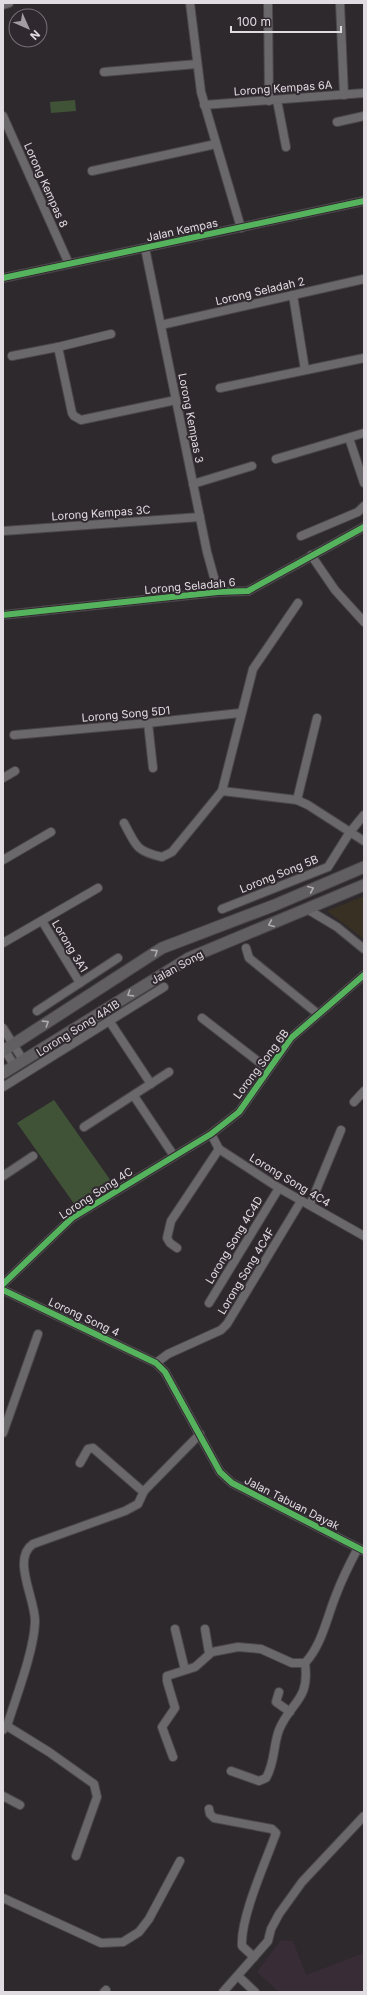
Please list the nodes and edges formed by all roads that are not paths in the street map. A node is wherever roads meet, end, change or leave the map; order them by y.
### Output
1 (9, 3) edge
2 (190, 3) edge
3 (268, 3) edge
4 (340, 3) edge
5 (3, 5) edge
6 (197, 64) junction
7 (104, 72) dead end
8 (364, 93) edge
9 (344, 95) junction
10 (277, 100) junction
11 (269, 101) junction
12 (204, 105) junction
13 (3, 116) edge
14 (364, 116) edge
15 (337, 122) dead end
16 (216, 144) junction
17 (286, 147) dead end
18 (92, 171) dead end
19 (364, 201) edge
20 (241, 228) junction
21 (145, 248) junction
22 (69, 264) junction
23 (3, 278) edge
24 (364, 279) edge
25 (293, 295) junction
26 (161, 325) junction
27 (111, 334) dead end
28 (58, 347) junction
29 (12, 356) dead end
30 (364, 358) edge
31 (305, 370) junction
32 (220, 388) dead end
33 (176, 400) junction
34 (364, 433) edge
35 (349, 438) junction
36 (276, 459) dead end
37 (252, 466) dead end
38 (364, 483) edge
39 (193, 484) junction
40 (364, 506) edge
41 (200, 517) junction
42 (364, 527) edge
43 (3, 531) edge
44 (301, 536) dead end
45 (311, 555) junction
46 (218, 592) junction
47 (298, 603) dead end
48 (3, 615) edge
49 (364, 622) edge
50 (240, 713) junction
51 (317, 718) dead end
52 (148, 723) junction
53 (14, 734) dead end
54 (153, 768) dead end
55 (15, 771) dead end
56 (3, 778) edge
57 (222, 791) junction
58 (297, 800) junction
59 (364, 815) edge
60 (124, 822) dead end
61 (51, 832) dead end
62 (350, 832) junction
63 (364, 841) edge
64 (3, 860) edge
65 (364, 867) edge
66 (364, 885) edge
67 (98, 888) dead end
68 (275, 904) junction
69 (222, 909) dead end
70 (307, 909) junction
71 (42, 921) junction
72 (3, 943) edge
73 (246, 948) dead end
74 (364, 949) edge
75 (118, 958) dead end
76 (364, 975) edge
77 (80, 983) junction
78 (164, 987) dead end
79 (37, 1011) dead end
80 (318, 1014) junction
81 (202, 1018) dead end
82 (110, 1022) junction
83 (3, 1028) edge
84 (6, 1048) edge
85 (18, 1063) junction
86 (268, 1069) junction
87 (169, 1072) dead end
88 (3, 1073) edge
89 (151, 1084) junction
90 (3, 1087) edge
91 (364, 1091) edge
92 (134, 1096) junction
93 (354, 1102) dead end
94 (84, 1127) dead end
95 (341, 1130) dead end
96 (211, 1134) junction
97 (219, 1149) junction
98 (33, 1156) dead end
99 (174, 1156) junction
100 (3, 1176) edge
101 (279, 1188) junction
102 (301, 1201) junction
103 (310, 1205) junction
104 (364, 1236) edge
105 (177, 1248) dead end
106 (3, 1284) edge
107 (3, 1290) edge
108 (209, 1303) dead end
109 (38, 1334) dead end
110 (156, 1363) junction
111 (7, 1408) edge
112 (3, 1433) edge
113 (200, 1434) junction
114 (80, 1463) dead end
115 (144, 1491) junction
116 (361, 1549) edge
117 (175, 1629) dead end
118 (205, 1629) dead end
119 (209, 1654) junction
120 (305, 1662) junction
121 (185, 1670) junction
122 (279, 1692) dead end
123 (290, 1712) junction
124 (5, 1728) edge
125 (173, 1757) dead end
126 (231, 1771) dead end
127 (3, 1796) edge
128 (20, 1805) dead end
129 (209, 1809) dead end
130 (364, 1816) edge
131 (76, 1856) dead end
132 (180, 1861) dead end
133 (3, 1898) edge
134 (254, 1958) junction
135 (238, 1976) junction
136 (223, 1992) edge
137 (255, 1992) edge

1 - 5 street
2 - 6 street
3 - 11 street
4 - 9 street
6 - 7 street
6 - 12 street
8 - 9 street, Lorong Kempas 6A
9 - 10 street, Lorong Kempas 6A
10 - 11 street, Lorong Kempas 6A
10 - 17 street
11 - 12 street, Lorong Kempas 6A
12 - 16 street
13 - 22 street, Lorong Kempas 8
14 - 15 street
16 - 18 street
16 - 20 street
19 - 20 street, Jalan Kempas
20 - 21 street, Jalan Kempas
21 - 22 street, Jalan Kempas
21 - 26 street, Lorong Kempas 3
22 - 23 street, Jalan Kempas
24 - 25 street, Lorong Seladah 2
25 - 26 street, Lorong Seladah 2
25 - 31 street
26 - 33 street, Lorong Kempas 3
27 - 28 street
28 - 29 street
28 - 33 street
30 - 31 street
31 - 32 street
33 - 39 street, Lorong Kempas 3
34 - 35 street
35 - 36 street
35 - 38 street
37 - 39 street
39 - 41 street, Lorong Kempas 3
40 - 44 street
41 - 43 street, Lorong Kempas 3C
41 - 46 street, Lorong Kempas 3
42 - 45 street, Lorong Seladah 6
45 - 46 street, Lorong Seladah 6
45 - 49 street
46 - 48 street, Lorong Seladah 6
47 - 50 street
50 - 52 street, Lorong Song 5D1
50 - 57 street
51 - 58 street
52 - 53 street, Lorong Song 5D1
52 - 54 street
55 - 56 street
57 - 58 street
57 - 60 street
58 - 62 street
59 - 62 street, Lorong Song 5B
61 - 64 street
62 - 63 street
62 - 69 street, Lorong Song 5B
68 -> 65 main road, Jalan Song
66 - 70 main road, Jalan Song
67 - 71 street
68 - 70 main road
84 -> 68 main road, Jalan Song
70 - 74 street
70 -> 85 main road, Jalan Song
71 - 72 street
71 - 77 street, Lorong 3A1
73 - 80 street
75 - 77 street
76 - 80 street, Lorong Song 6B
77 - 79 street
78 - 82 street, Lorong Song 4A1B
80 - 86 street, Lorong Song 6B
81 - 86 street
82 - 89 street
82 - 90 street, Lorong Song 4A1B
83 - 84 street
84 - 85 street
85 - 88 main road, Jalan Song
86 - 96 street, Lorong Song 6B
87 - 89 street
89 - 92 street
91 - 93 street
92 - 94 street
92 - 99 street
95 - 103 street
96 - 97 street, Lorong Song 4C4
96 - 99 street, Lorong Song 4C
97 - 101 street, Lorong Song 4C4
97 - 105 street
98 - 100 street
99 - 106 street, Lorong Song 4C
101 - 102 street, Lorong Song 4C4
101 - 108 street, Lorong Song 4C4D
102 - 103 street, Lorong Song 4C4
102 - 110 street, Lorong Song 4C4F
103 - 104 street, Lorong Song 4C4
107 - 110 street, Lorong Song 4
109 - 111 street
110 - 113 street, Jalan Tabuan Dayak
111 - 112 street
113 - 115 street
113 - 116 street, Jalan Tabuan Dayak
114 - 115 street
115 - 124 street
116 - 120 street
117 - 121 street
118 - 119 street
119 - 120 street
119 - 121 street
120 - 123 street
121 - 125 street
122 - 123 street
123 - 126 street
124 - 131 street
127 - 128 street
129 - 134 street
130 - 134 street
132 - 133 street
134 - 135 street
135 - 136 street
135 - 137 street

